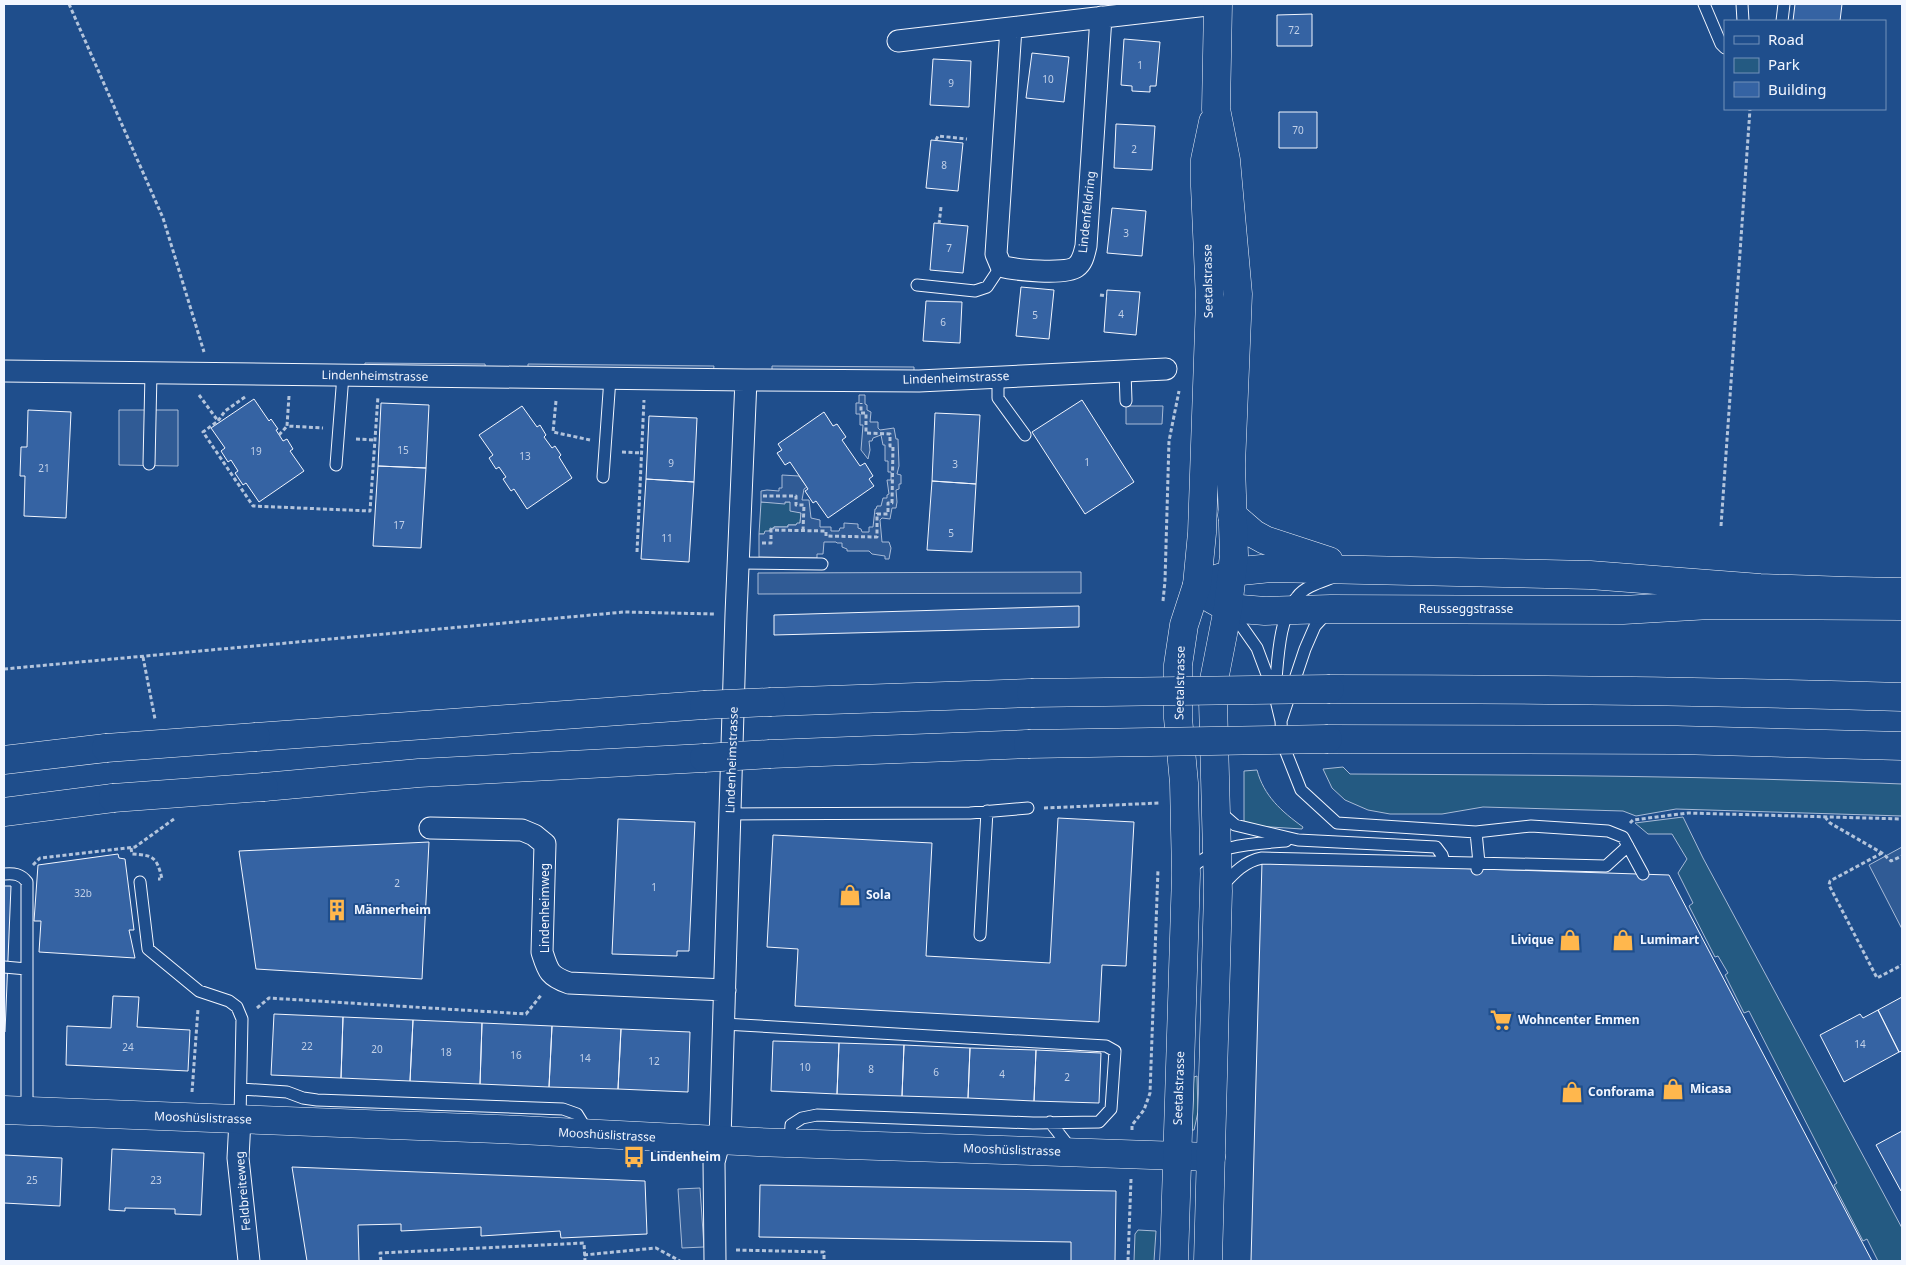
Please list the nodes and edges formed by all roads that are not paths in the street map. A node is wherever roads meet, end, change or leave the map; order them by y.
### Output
1 (1217, 4) edge
2 (1704, 4) edge
3 (1742, 4) edge
4 (1784, 4) edge
5 (1101, 17) junction
6 (1743, 20) edge
7 (1782, 20) edge
8 (1011, 28) junction
9 (898, 41) dead end
10 (1724, 47) edge
11 (1216, 109) junction
12 (1001, 266) junction
13 (917, 285) dead end
14 (1166, 369) dead end
15 (4, 371) edge
16 (1125, 371) junction
17 (151, 373) junction
18 (343, 375) junction
19 (998, 377) junction
20 (610, 378) junction
21 (746, 380) junction
22 (1126, 401) dead end
23 (1025, 435) dead end
24 (149, 464) dead end
25 (336, 465) dead end
26 (602, 477) dead end
27 (1232, 515) junction
28 (738, 563) junction
29 (822, 564) dead end
30 (1354, 569) junction
31 (1232, 574) junction
32 (1197, 585) junction
33 (1902, 592) edge
34 (1902, 606) edge
35 (1228, 608) junction
36 (1331, 609) junction
37 (1288, 610) junction
38 (1274, 696) junction
39 (1902, 697) edge
40 (1281, 721) junction
41 (1902, 746) edge
42 (4, 760) edge
43 (1215, 807) junction
44 (1028, 808) road end
45 (987, 811) junction
46 (4, 812) edge
47 (730, 814) junction
48 (430, 828) dead end
49 (1476, 832) junction
50 (1298, 840) junction
51 (1625, 841) junction
52 (1218, 851) junction
53 (1444, 862) junction
54 (1478, 866) junction
55 (4, 874) edge
56 (1186, 874) junction
57 (1643, 874) dead end
58 (140, 882) dead end
59 (1218, 891) junction
60 (980, 935) dead end
61 (4, 967) edge
62 (27, 969) junction
63 (725, 990) junction
64 (724, 1024) junction
65 (241, 1089) junction
66 (15, 1110) edge
67 (240, 1120) junction
68 (1050, 1122) junction
69 (588, 1134) junction
70 (720, 1139) junction
71 (790, 1143) junction
72 (1074, 1153) junction
73 (1176, 1156) junction
74 (1211, 1157) junction
75 (715, 1255) edge
76 (249, 1261) edge
77 (1174, 1261) edge
78 (1208, 1261) edge

1 - 5 street
1 - 11 main road, Seetalstrasse
2 - 10 lane
3 - 6 lane
4 - 7 lane
5 - 8 street
5 - 12 street, Lindenfeldring
8 - 9 street
8 - 12 street
11 - 27 main road, Seetalstrasse
11 - 32 main road, Seetalstrasse
12 - 13 lane
14 - 16 street, Lindenheimstrasse
15 - 17 street, Lindenheimstrasse
16 - 19 street, Lindenheimstrasse
16 - 22 lane
17 - 18 street, Lindenheimstrasse
17 - 24 lane
18 - 20 street, Lindenheimstrasse
18 - 25 lane
19 - 21 street, Lindenheimstrasse
19 - 23 lane
20 - 21 street, Lindenheimstrasse
20 - 26 lane
21 - 28 street, Lindenheimstrasse
27 - 30 main road
27 - 31 main road, Seetalstrasse
28 - 29 lane
28 - 47 street, Lindenheimstrasse
30 - 31 main road
30 - 33 main road
30 - 37 lane
31 - 32 main road
31 - 35 main road, Seetalstrasse
32 - 35 main road, Reusseggstrasse
32 - 56 main road, Seetalstrasse
34 - 36 main road, Reusseggstrasse
35 - 37 main road, Reusseggstrasse
35 - 38 lane
35 - 43 main road, Seetalstrasse
36 - 37 main road, Reusseggstrasse
36 - 40 lane
37 - 38 lane
38 - 40 lane
39 - 42 main road, bridge
40 - 49 lane
41 - 46 main road, bridge
43 - 50 lane
43 - 52 main road, Seetalstrasse
44 - 45 lane
45 - 47 lane
45 - 60 lane
47 - 63 street, Lindenheimstrasse
48 - 63 street, Lindenheimweg
49 - 51 lane
49 - 54 lane
50 - 52 lane
50 - 53 lane
51 - 54 lane
51 - 57 lane
52 - 56 lane
52 - 59 main road, Seetalstrasse
53 - 54 lane
53 - 59 lane
55 - 62 lane
56 - 73 main road, Seetalstrasse
58 - 65 lane
59 - 74 main road, Seetalstrasse
61 - 62 lane
62 - 66 lane
63 - 64 street, Lindenheimstrasse
64 - 68 lane
64 - 70 street, Lindenheimstrasse
65 - 67 lane
65 - 69 lane
66 - 67 main road, Mooshüslistrasse
67 - 69 main road, Mooshüslistrasse
67 - 76 street, Feldbreiteweg
68 - 71 lane
68 - 72 lane
69 - 70 main road, Mooshüslistrasse
70 - 71 main road, Mooshüslistrasse
70 - 75 street, Lindenheimstrasse
71 - 72 main road, Mooshüslistrasse
72 - 73 main road, Mooshüslistrasse
73 - 74 main road, Mooshüslistrasse
73 - 77 main road, Seetalstrasse
74 - 78 main road, Seetalstrasse

